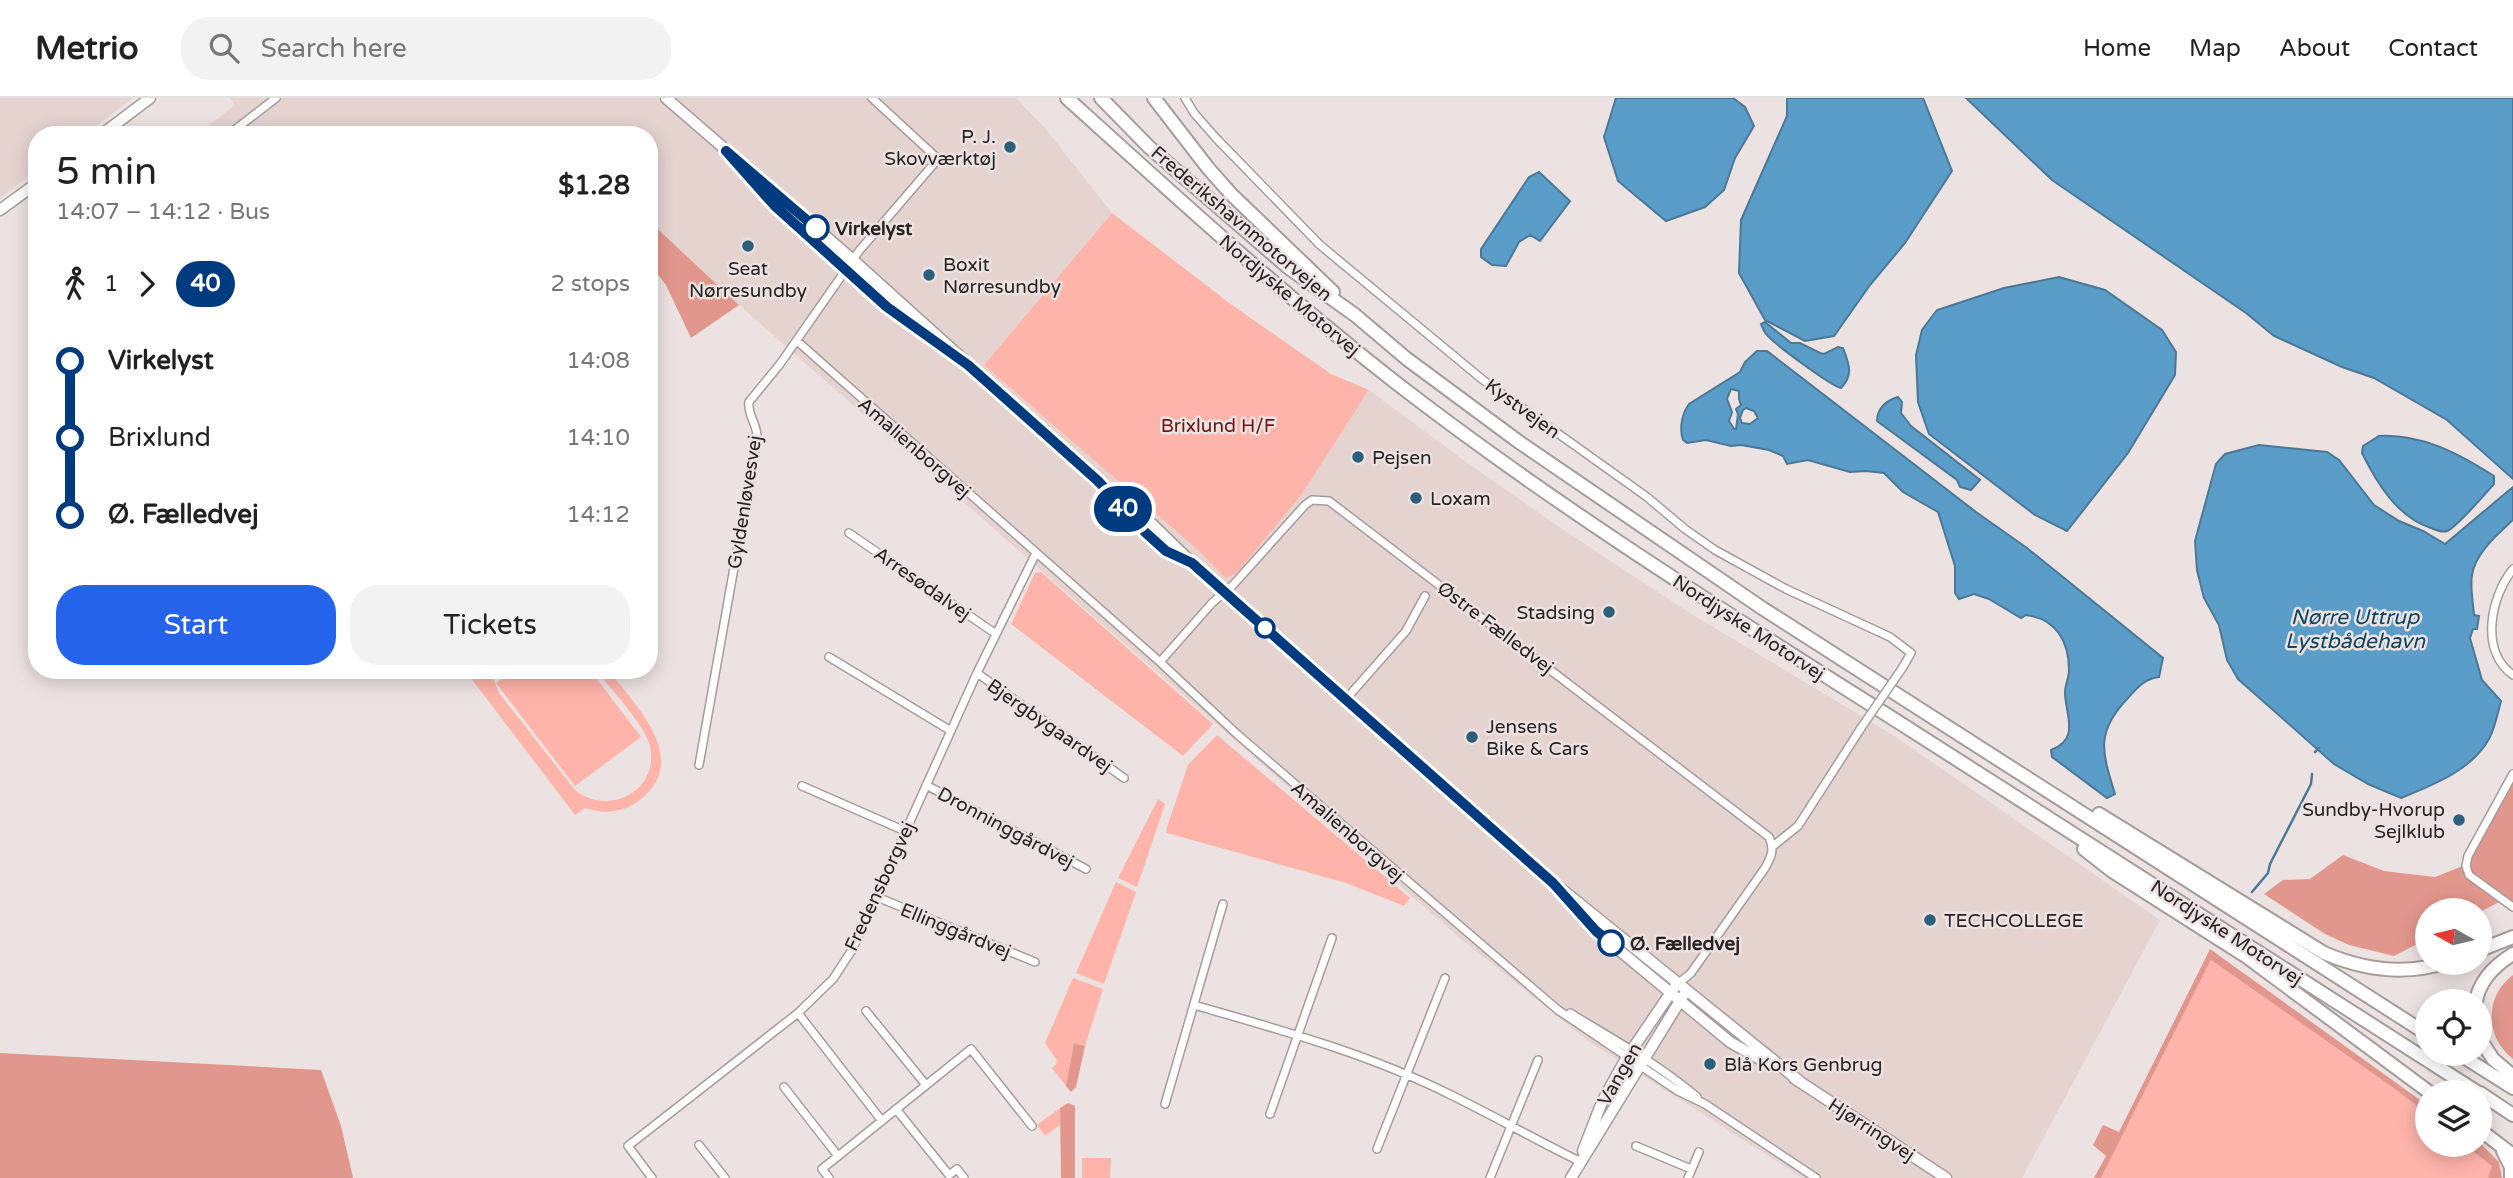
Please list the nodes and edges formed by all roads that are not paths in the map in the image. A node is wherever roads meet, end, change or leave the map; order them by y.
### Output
1 (149, 98) edge
2 (276, 98) edge
3 (666, 98) edge
4 (872, 98) edge
5 (1067, 98) edge
6 (1101, 98) edge
7 (1154, 98) edge
8 (1185, 98) edge
9 (113, 126) edge
10 (240, 126) edge
11 (726, 151) junction
12 (28, 190) edge
13 (0, 210) edge
14 (853, 260) junction
15 (846, 270) junction
16 (1355, 315) junction
17 (797, 341) junction
18 (968, 365) junction
19 (849, 533) dead end
20 (1036, 553) junction
21 (2513, 569) edge
22 (1225, 593) junction
23 (1425, 596) dead end
24 (996, 634) junction
25 (829, 657) dead end
26 (1160, 662) junction
27 (976, 673) junction
28 (2513, 675) edge
29 (1346, 699) junction
30 (1941, 723) junction
31 (951, 732) junction
32 (699, 765) dead end
33 (2513, 774) edge
34 (1124, 778) dead end
35 (926, 785) junction
36 (802, 786) dead end
37 (2026, 804) junction
38 (905, 831) junction
39 (1773, 846) junction
40 (1086, 869) dead end
41 (1553, 883) junction
42 (877, 897) junction
43 (1223, 904) dead end
44 (2513, 907) edge
45 (2513, 937) edge
46 (1332, 938) dead end
47 (2492, 945) edge
48 (2513, 954) edge
49 (1035, 962) dead end
50 (2415, 969) edge
51 (1445, 978) dead end
52 (1682, 986) junction
53 (2481, 989) edge
54 (1670, 992) junction
55 (1681, 1002) junction
56 (1194, 1005) junction
57 (866, 1011) dead end
58 (798, 1013) junction
59 (2415, 1026) edge
60 (1298, 1034) junction
61 (1629, 1054) junction
62 (2492, 1057) edge
63 (1538, 1060) dead end
64 (1641, 1062) junction
65 (2478, 1066) edge
66 (1406, 1075) junction
67 (2513, 1076) edge
68 (1798, 1080) junction
69 (2459, 1080) edge
70 (2415, 1082) edge
71 (926, 1085) junction
72 (784, 1087) dead end
73 (2513, 1088) edge
74 (2492, 1101) edge
75 (1165, 1104) dead end
76 (896, 1109) junction
77 (1270, 1114) dead end
78 (2513, 1115) edge
79 (882, 1121) junction
80 (1032, 1126) dead end
81 (1511, 1127) junction
82 (2492, 1139) edge
83 (699, 1144) dead end
84 (2499, 1145) junction
85 (1636, 1146) dead end
86 (1377, 1149) dead end
87 (1699, 1152) dead end
88 (2513, 1155) edge
89 (838, 1156) junction
90 (1579, 1161) junction
91 (1691, 1169) junction
92 (652, 1178) edge
93 (725, 1178) edge
94 (829, 1178) edge
95 (964, 1178) edge
96 (1490, 1178) edge
97 (1571, 1178) edge
98 (1688, 1178) edge
99 (1816, 1178) edge
100 (1946, 1178) edge
101 (2511, 1178) edge

1 - 9 main road
2 - 10 street
3 - 11 main road, Hjørringvej
4 - 14 street
5 - 37 highway, Nordjyske Motorvej
6 - 16 highway, Frederikshavnmotorvejen
7 - 16 highway
8 - 39 street, Kystvejen, bridge
11 - 14 main road, Hjørringvej
11 - 15 main road, Hjørringvej
12 - 13 main road
14 - 15 street
14 - 18 main road, Hjørringvej
15 - 17 street, Gyldenløvesvej
15 - 18 main road, Hjørringvej
16 - 30 highway, Nordjyske Motorvej
17 - 20 street, Amalienborgvej
17 - 32 street, Gyldenløvesvej
18 - 22 main road, Hjørringvej
19 - 24 street, Arresødalvej
20 - 24 street, Fredensborgvej
20 - 26 street, Amalienborgvej
21 - 28 street
22 - 26 street
22 - 29 main road, Hjørringvej
22 - 39 street, Østre Fælledvej
23 - 29 street
24 - 27 street, Fredensborgvej
25 - 31 street
26 - 61 street, Amalienborgvej
27 - 31 street, Fredensborgvej
27 - 34 street, Bjergbygaardvej
29 - 41 main road, Hjørringvej
30 - 50 highway
30 - 59 highway, Nordjyske Motorvej
31 - 35 street, Fredensborgvej
33 - 44 street
35 - 38 street, Fredensborgvej
35 - 40 street, Dronninggårdvej
36 - 38 street
37 - 69 highway, Nordjyske Motorvej
37 - 70 highway
38 - 42 street, Fredensborgvej
39 - 52 street
41 - 52 main road, Hjørringvej
41 - 54 main road, Hjørringvej
42 - 49 street, Ellinggårdvej
42 - 58 street, Fredensborgvej
43 - 56 street
45 - 47 highway
46 - 60 street
48 - 53 highway
51 - 66 street
52 - 54 main road
52 - 55 main road
52 - 68 main road, Hjørringvej
54 - 55 main road, Hjørringvej
54 - 61 main road, Vangen
55 - 64 main road, Vangen
55 - 68 main road, Hjørringvej
56 - 60 street
56 - 75 street
57 - 71 street
58 - 79 street
58 - 92 street, Fredensborgvej
60 - 66 street
60 - 77 street
61 - 64 street, Amalienborgvej
61 - 90 main road, Vangen
62 - 67 highway
63 - 81 street
64 - 90 main road, Vangen
64 - 99 street, Amalienborgvej
65 - 73 highway
66 - 81 street
66 - 86 street
68 - 100 main road, Hjørringvej
71 - 76 street
71 - 80 street
72 - 89 street
74 - 78 highway, Nordjyske Motorvej
76 - 79 street
76 - 95 street
79 - 89 street
81 - 90 street
81 - 96 street
82 - 84 highway
83 - 93 street
84 - 88 highway
84 - 101 highway
85 - 91 street
87 - 91 street
89 - 94 street
90 - 97 main road, Vangen
91 - 98 street

